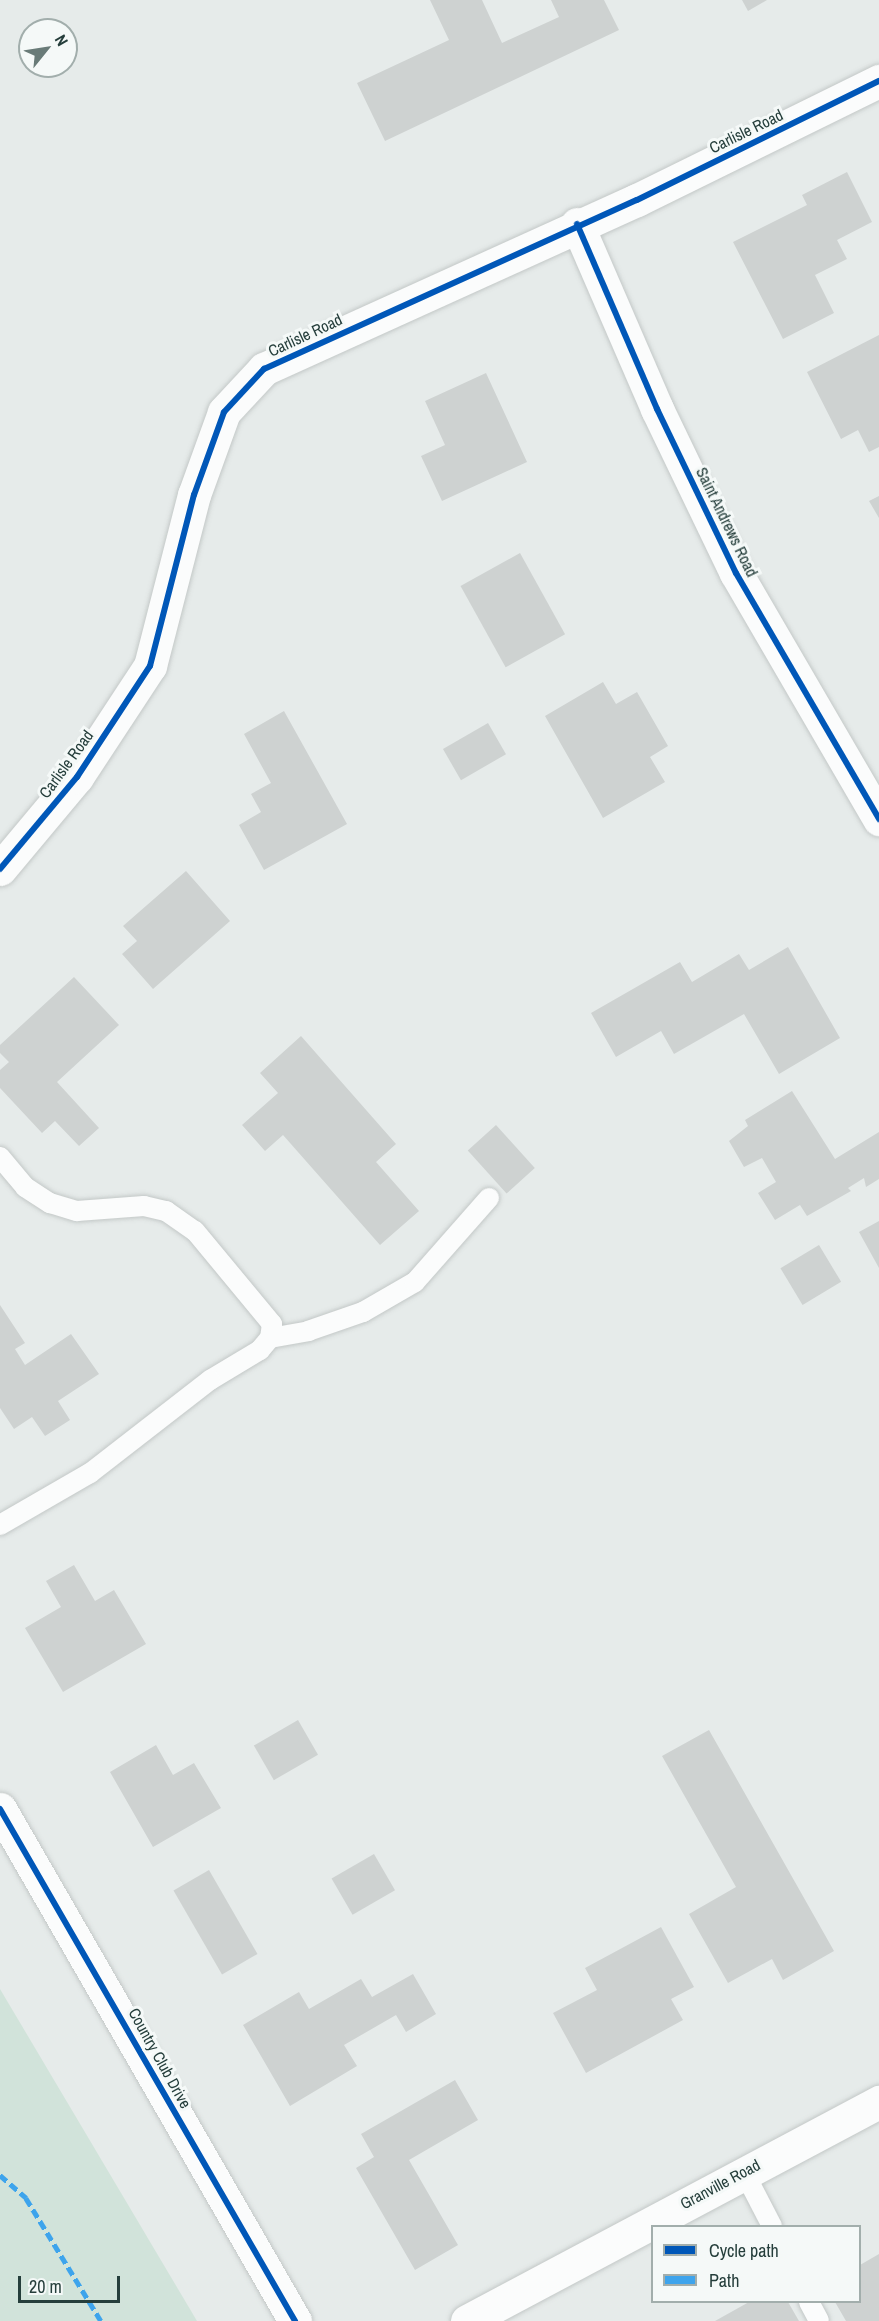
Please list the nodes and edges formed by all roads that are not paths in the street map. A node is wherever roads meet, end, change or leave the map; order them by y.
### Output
1 (879, 81) edge
2 (577, 224) junction
3 (879, 819) edge
4 (0, 869) edge
5 (0, 1157) edge
6 (489, 1198) dead end
7 (270, 1338) junction
8 (0, 1526) edge
9 (0, 1809) edge
10 (879, 2102) edge
11 (744, 2172) junction
12 (771, 2225) edge
13 (810, 2303) edge
14 (295, 2321) edge
15 (467, 2321) edge
16 (819, 2321) edge

1 - 2 street, Carlisle Road
2 - 3 street, Saint Andrews Road
2 - 4 street, Carlisle Road
5 - 7 lane
6 - 7 lane
7 - 8 lane
9 - 14 street, Country Club Drive
10 - 11 street, Granville Road
11 - 12 lane
11 - 15 street, Granville Road
13 - 16 lane

